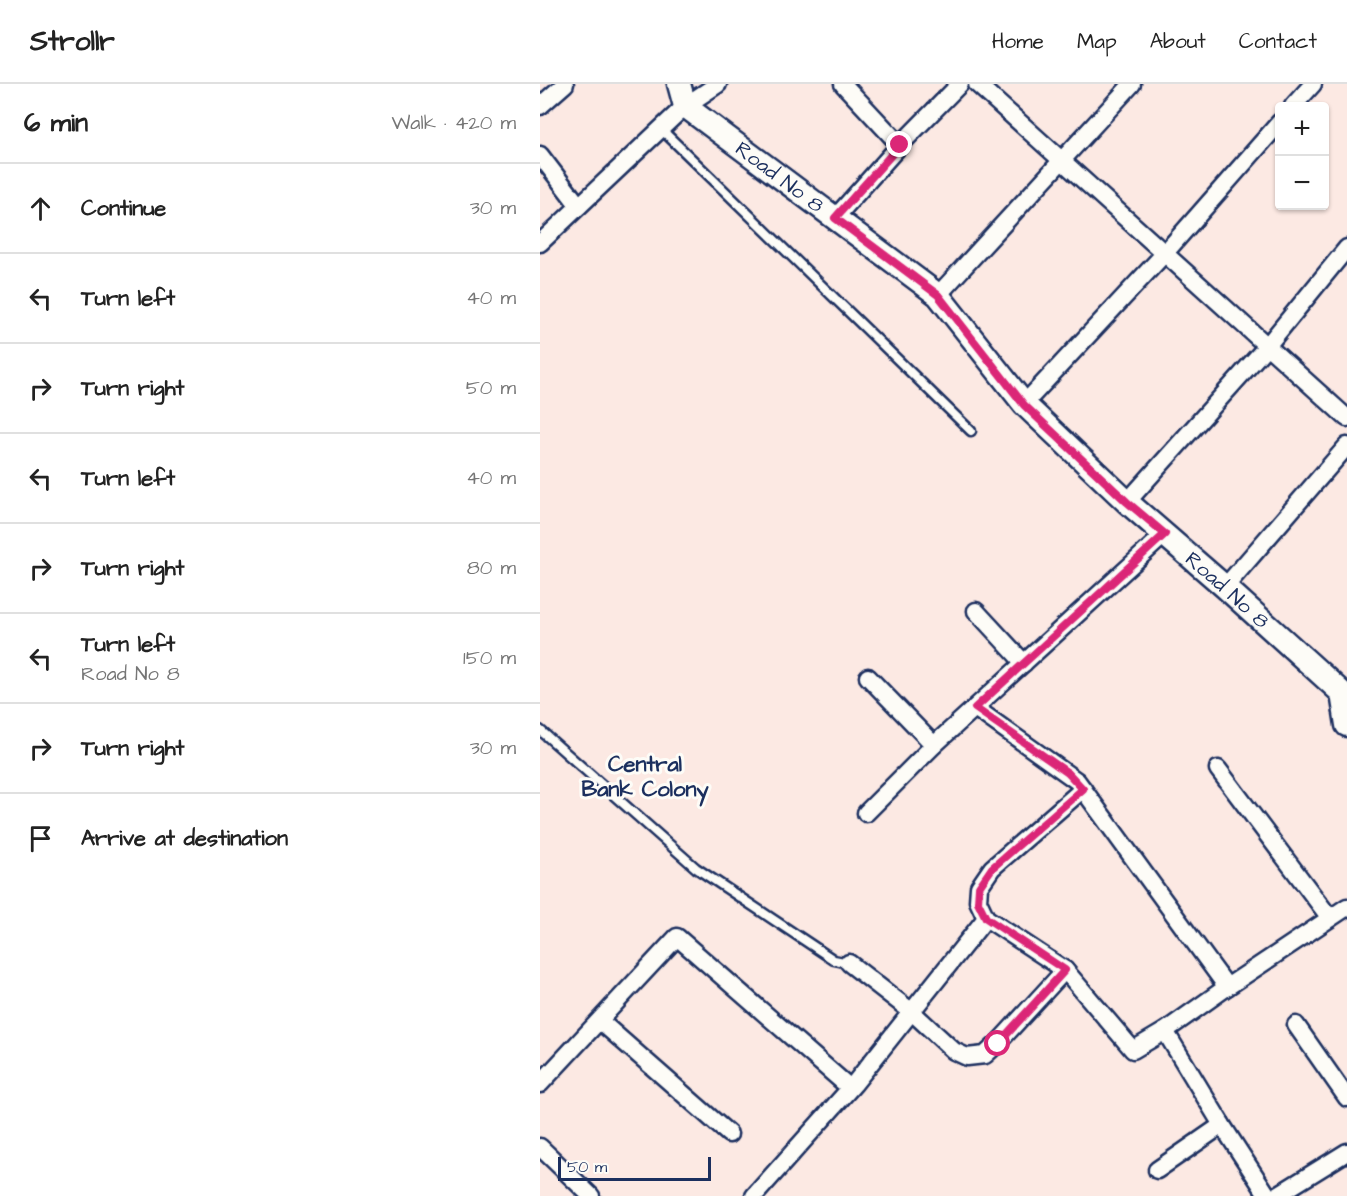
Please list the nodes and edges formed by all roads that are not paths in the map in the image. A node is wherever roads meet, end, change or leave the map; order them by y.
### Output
1 (565, 84) edge
2 (718, 84) edge
3 (843, 84) edge
4 (960, 84) edge
5 (977, 84) edge
6 (1131, 84) edge
7 (1313, 84) edge
8 (682, 95) edge
9 (1297, 102) edge
10 (540, 106) edge
11 (1275, 128) edge
12 (661, 129) junction
13 (900, 145) junction
14 (540, 155) edge
15 (1062, 162) junction
16 (579, 206) junction
17 (835, 218) junction
18 (540, 243) edge
19 (1347, 248) edge
20 (1164, 254) junction
21 (938, 295) junction
22 (1267, 346) junction
23 (1024, 405) junction
24 (1347, 418) edge
25 (971, 431) dead end
26 (1347, 446) edge
27 (1127, 502) junction
28 (1165, 534) junction
29 (1225, 587) junction
30 (976, 611) dead end
31 (1024, 663) junction
32 (868, 677) dead end
33 (1345, 690) edge
34 (975, 708) junction
35 (1347, 725) edge
36 (540, 730) edge
37 (934, 745) junction
38 (1218, 769) dead end
39 (1083, 789) junction
40 (866, 813) dead end
41 (1347, 907) edge
42 (986, 918) junction
43 (1330, 918) junction
44 (849, 963) joint
45 (1065, 970) junction
46 (1227, 987) junction
47 (912, 1012) junction
48 (600, 1021) junction
49 (1296, 1024) dead end
50 (1165, 1032) junction
51 (540, 1084) edge
52 (850, 1088) junction
53 (1347, 1098) edge
54 (1222, 1125) junction
55 (729, 1134) dead end
56 (540, 1147) edge
57 (1347, 1152) edge
58 (1157, 1170) dead end
59 (591, 1196) edge
60 (754, 1196) edge
61 (1268, 1196) edge
62 (1276, 1196) edge

1 - 10 street
2 - 8 street
3 - 13 street
4 - 13 street
5 - 15 street
6 - 15 street
7 - 9 street
8 - 12 street
8 - 17 street, Road No 8
11 - 20 street
12 - 16 street
12 - 25 lane
13 - 17 street
14 - 16 street
15 - 20 street
15 - 21 street
16 - 18 street
17 - 21 street, Road No 8
19 - 22 street
20 - 22 street
20 - 23 street
21 - 23 street, Road No 8
22 - 24 street
22 - 27 street
23 - 27 street, Road No 8
26 - 29 street
27 - 28 street, Road No 8
28 - 29 street, Road No 8
28 - 31 street
29 - 33 street, Road No 8
30 - 31 street
31 - 34 street
32 - 37 street
33 - 35 street
34 - 37 street
34 - 39 street
36 - 44 lane
37 - 40 street
38 - 43 street
39 - 42 street
39 - 46 street
41 - 43 street
42 - 45 street
42 - 47 street
43 - 46 street
44 - 47 street
45 - 47 street
45 - 50 street
46 - 50 street
47 - 52 street
48 - 51 street
48 - 52 street
48 - 55 street
49 - 53 street
50 - 54 street
52 - 60 street
54 - 58 street
54 - 61 street
56 - 59 street
57 - 62 street

